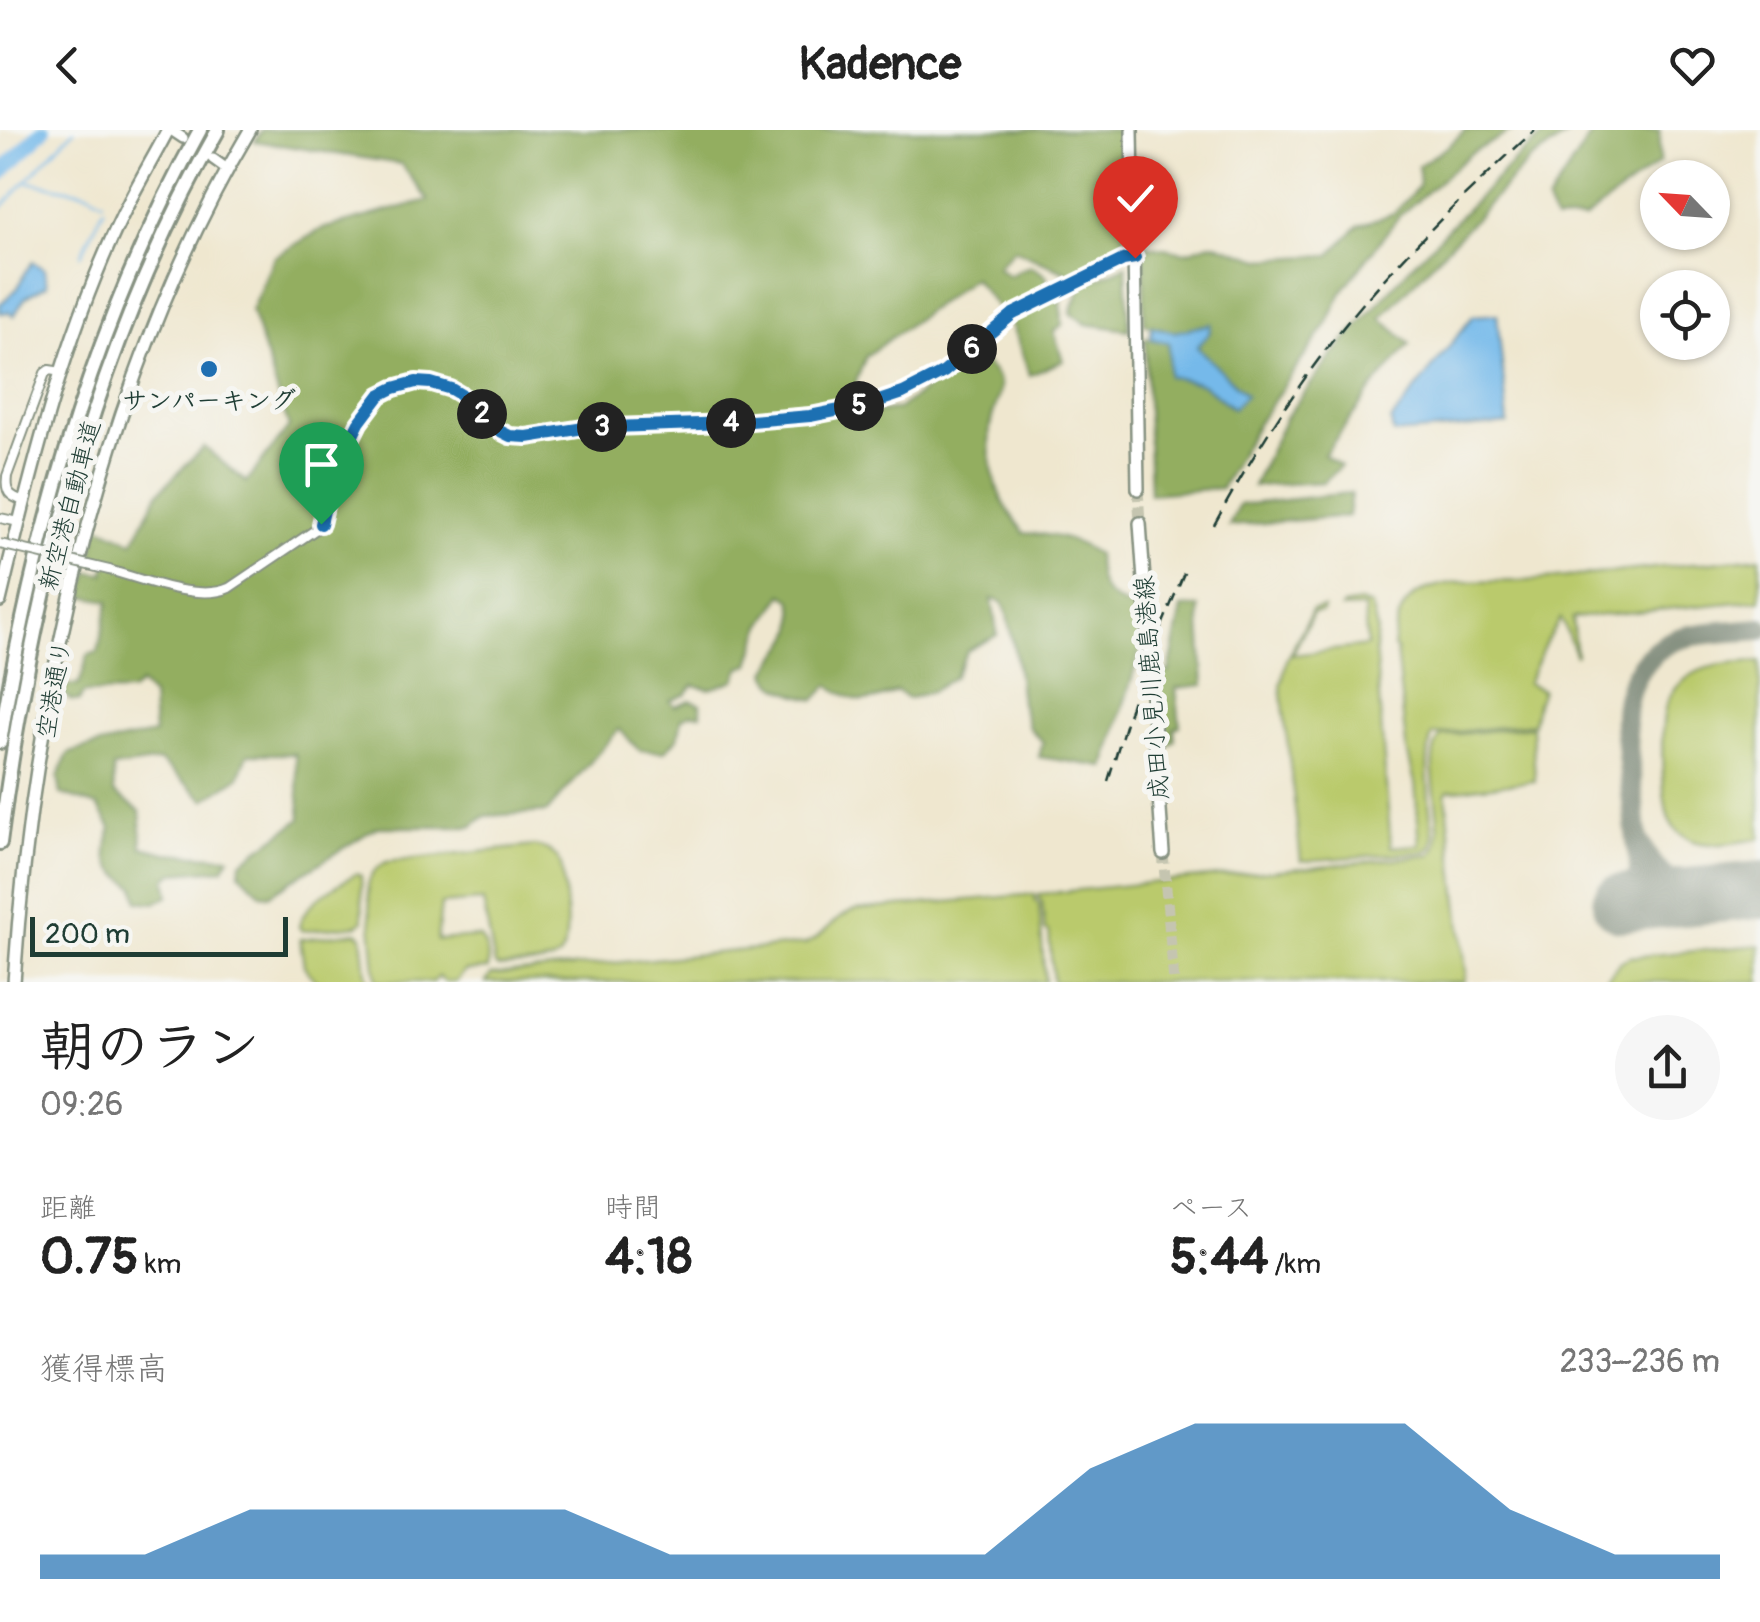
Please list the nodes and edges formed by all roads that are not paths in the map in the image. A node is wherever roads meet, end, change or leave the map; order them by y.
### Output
1 (170, 130) edge
2 (200, 130) edge
3 (218, 130) edge
4 (250, 130) edge
5 (1132, 130) edge
6 (183, 138) dead end
7 (212, 159) dead end
8 (227, 169) junction
9 (1135, 258) junction
10 (62, 372) junction
11 (26, 421) junction
12 (45, 427) junction
13 (1138, 489) tunnel mouth
14 (24, 501) junction
15 (0, 518) edge
16 (19, 522) junction
17 (1140, 522) tunnel mouth
18 (0, 544) edge
19 (0, 601) edge
20 (0, 742) edge
21 (0, 843) edge
22 (1163, 852) tunnel mouth
23 (14, 982) edge

1 - 6 street
1 - 10 main road
2 - 20 highway, 新空港自動車道
3 - 21 highway, 新空港自動車道
4 - 8 main road, 空港通り
5 - 9 main road
7 - 8 street
8 - 23 main road, 空港通り
9 - 13 main road
9 - 18 street, bridge
10 - 11 street
10 - 12 main road
11 - 12 street
11 - 14 street
12 - 14 main road
14 - 16 main road
15 - 16 street
16 - 19 main road
17 - 22 main road, 成田小見川鹿島港線

